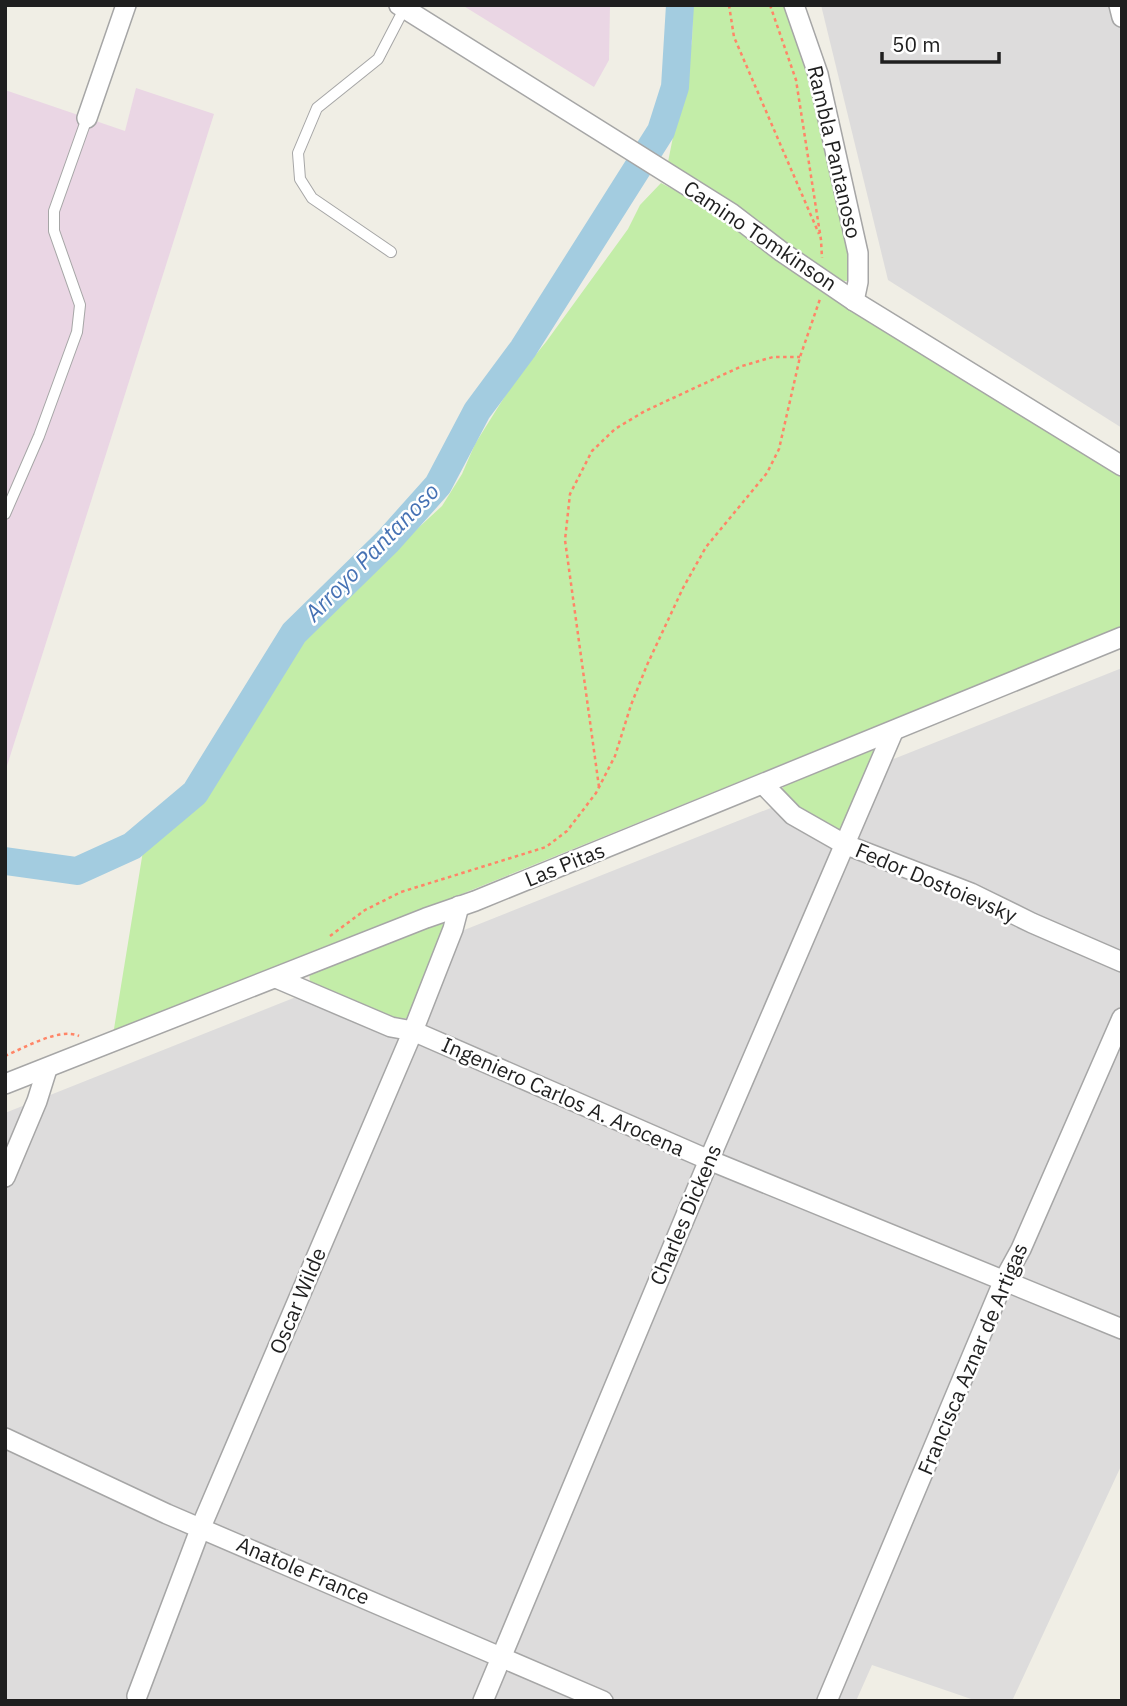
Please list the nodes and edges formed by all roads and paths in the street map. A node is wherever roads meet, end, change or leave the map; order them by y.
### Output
1 (126, 5) edge
2 (729, 5) edge
3 (770, 5) edge
4 (794, 5) edge
5 (1119, 5) edge
6 (401, 7) edge
7 (1122, 17) edge
8 (87, 118) joint
9 (821, 240) junction
10 (391, 252) dead end
11 (821, 278) junction
12 (854, 301) junction
13 (800, 357) junction
14 (1122, 466) edge
15 (5, 514) edge
16 (1122, 637) edge
17 (893, 732) junction
18 (763, 784) junction
19 (599, 786) junction
20 (844, 844) junction
21 (459, 906) junction
22 (320, 942) dead end
23 (1122, 962) edge
24 (276, 978) junction
25 (1122, 1018) edge
26 (413, 1031) junction
27 (81, 1037) dead end
28 (5, 1056) edge
29 (47, 1069) junction
30 (5, 1084) edge
31 (709, 1160) junction
32 (5, 1177) edge
33 (1004, 1280) junction
34 (1122, 1329) edge
35 (5, 1438) edge
36 (201, 1527) junction
37 (502, 1656) junction
38 (137, 1696) dead end
39 (483, 1701) edge
40 (603, 1701) edge
41 (827, 1701) edge

1 - 8 street
2 - 9 path
3 - 9 path
4 - 12 street, Rambla Pantanoso
5 - 7 street
6 - 10 lane
6 - 11 street, Camino Tomkinson
8 - 15 lane
9 - 11 path
11 - 12 street, Camino Tomkinson
11 - 13 path
12 - 14 street, Camino Tomkinson
13 - 19 path
13 - 19 path
16 - 17 street, Las Pitas
17 - 18 street, Las Pitas
17 - 20 street, Charles Dickens
18 - 20 street, Fedor Dostoievsky
18 - 21 street, Las Pitas
19 - 22 path
20 - 23 street, Fedor Dostoievsky
20 - 31 street, Charles Dickens
21 - 24 street, Las Pitas
21 - 26 street, Oscar Wilde
24 - 26 street, Ingeniero Carlos A. Arocena
24 - 29 street, Las Pitas
25 - 33 street, Francisca Aznar de Artigas
26 - 31 street, Ingeniero Carlos A. Arocena
26 - 36 street, Oscar Wilde
27 - 28 path
29 - 30 street, Las Pitas
29 - 32 street
31 - 33 street, Ingeniero Carlos A. Arocena
31 - 37 street, Charles Dickens
33 - 34 street, Ingeniero Carlos A. Arocena
33 - 41 street, Francisca Aznar de Artigas
35 - 36 street, Anatole France
36 - 37 street, Anatole France
36 - 38 street, Oscar Wilde
37 - 39 street, Charles Dickens
37 - 40 street, Anatole France

